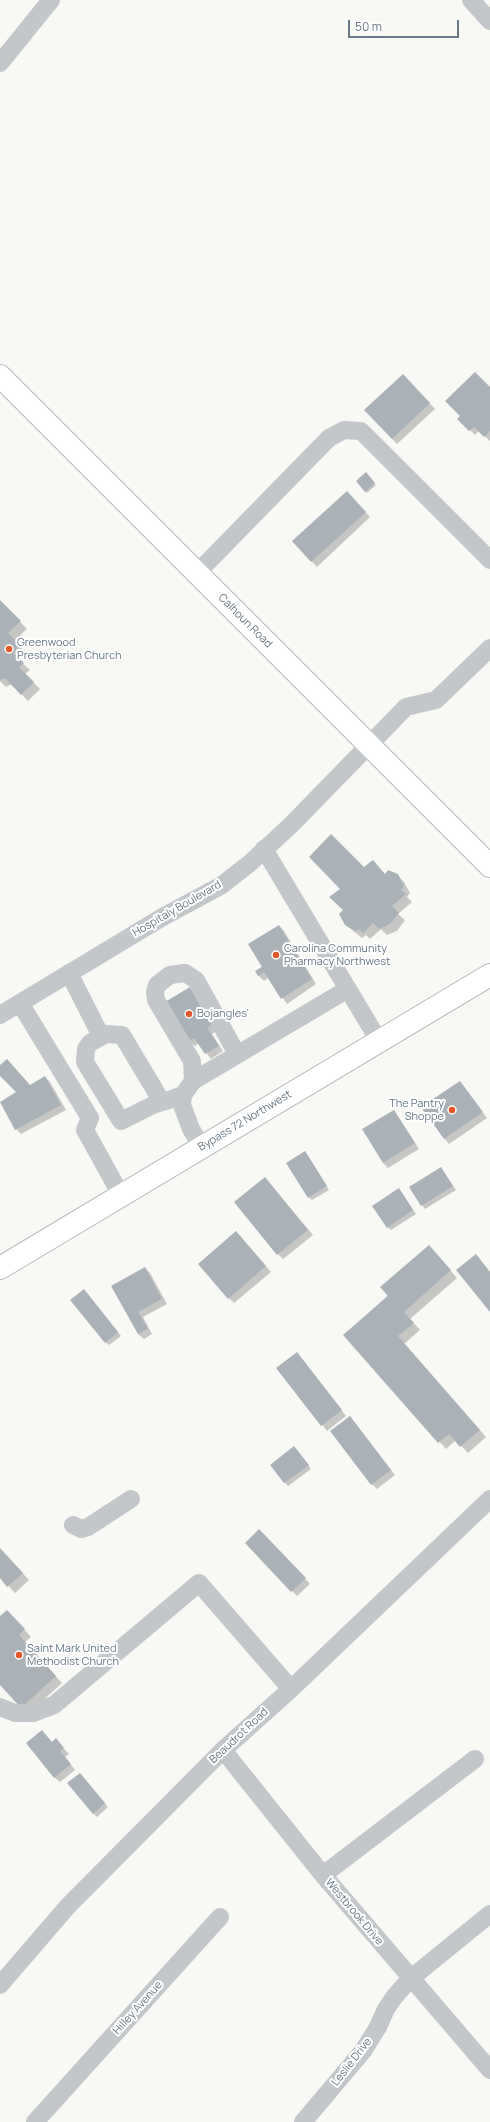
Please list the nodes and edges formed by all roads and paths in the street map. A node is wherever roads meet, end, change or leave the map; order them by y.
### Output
1 (51, 0) edge
2 (471, 0) edge
3 (490, 21) edge
4 (0, 63) edge
5 (0, 376) edge
6 (490, 560) edge
7 (197, 573) junction
8 (490, 648) edge
9 (368, 744) junction
10 (264, 850) junction
11 (490, 866) edge
12 (69, 973) junction
13 (490, 975) edge
14 (348, 989) junction
15 (20, 1002) junction
16 (0, 1015) edge
17 (101, 1036) junction
18 (379, 1041) junction
19 (237, 1054) junction
20 (188, 1088) junction
21 (162, 1102) junction
22 (202, 1147) junction
23 (121, 1195) junction
24 (0, 1268) edge
25 (131, 1499) dead end
26 (490, 1499) edge
27 (73, 1525) dead end
28 (291, 1689) junction
29 (0, 1707) edge
30 (223, 1750) junction
31 (475, 1759) dead end
32 (323, 1876) junction
33 (490, 1914) edge
34 (220, 1917) dead end
35 (410, 1979) junction
36 (0, 1986) edge
37 (490, 2070) edge
38 (35, 2122) edge
39 (303, 2122) edge

1 - 4 street
2 - 3 street
5 - 7 main road, Calhoun Road
6 - 7 street
7 - 9 main road, Calhoun Road
8 - 9 street, Hospitaly Boulevard
9 - 10 street, Hospitaly Boulevard
9 - 11 main road, Calhoun Road
10 - 12 street, Hospitaly Boulevard
10 - 14 street
12 - 15 street, Hospitaly Boulevard
12 - 17 street
13 - 18 main road, Bypass 72 Northwest
14 - 18 street
14 - 19 street
15 - 16 street, Hospitaly Boulevard
15 - 23 street
17 - 21 street
17 - 21 street
18 - 22 main road, Bypass 72 Northwest
19 - 20 street
19 - 20 street
20 - 21 street
20 - 22 street
22 - 23 main road, Bypass 72 Northwest
23 - 24 main road, Bypass 72 Northwest
25 - 27 street
26 - 28 street, Beaudrot Road
28 - 29 street
28 - 30 street, Beaudrot Road
30 - 32 street, Westbrook Drive
30 - 36 street, Beaudrot Road
31 - 32 street
32 - 35 street, Westbrook Drive
33 - 35 street, Leslie Drive
34 - 38 street, Hilley Avenue
35 - 37 street, Westbrook Drive
35 - 39 street, Leslie Drive

